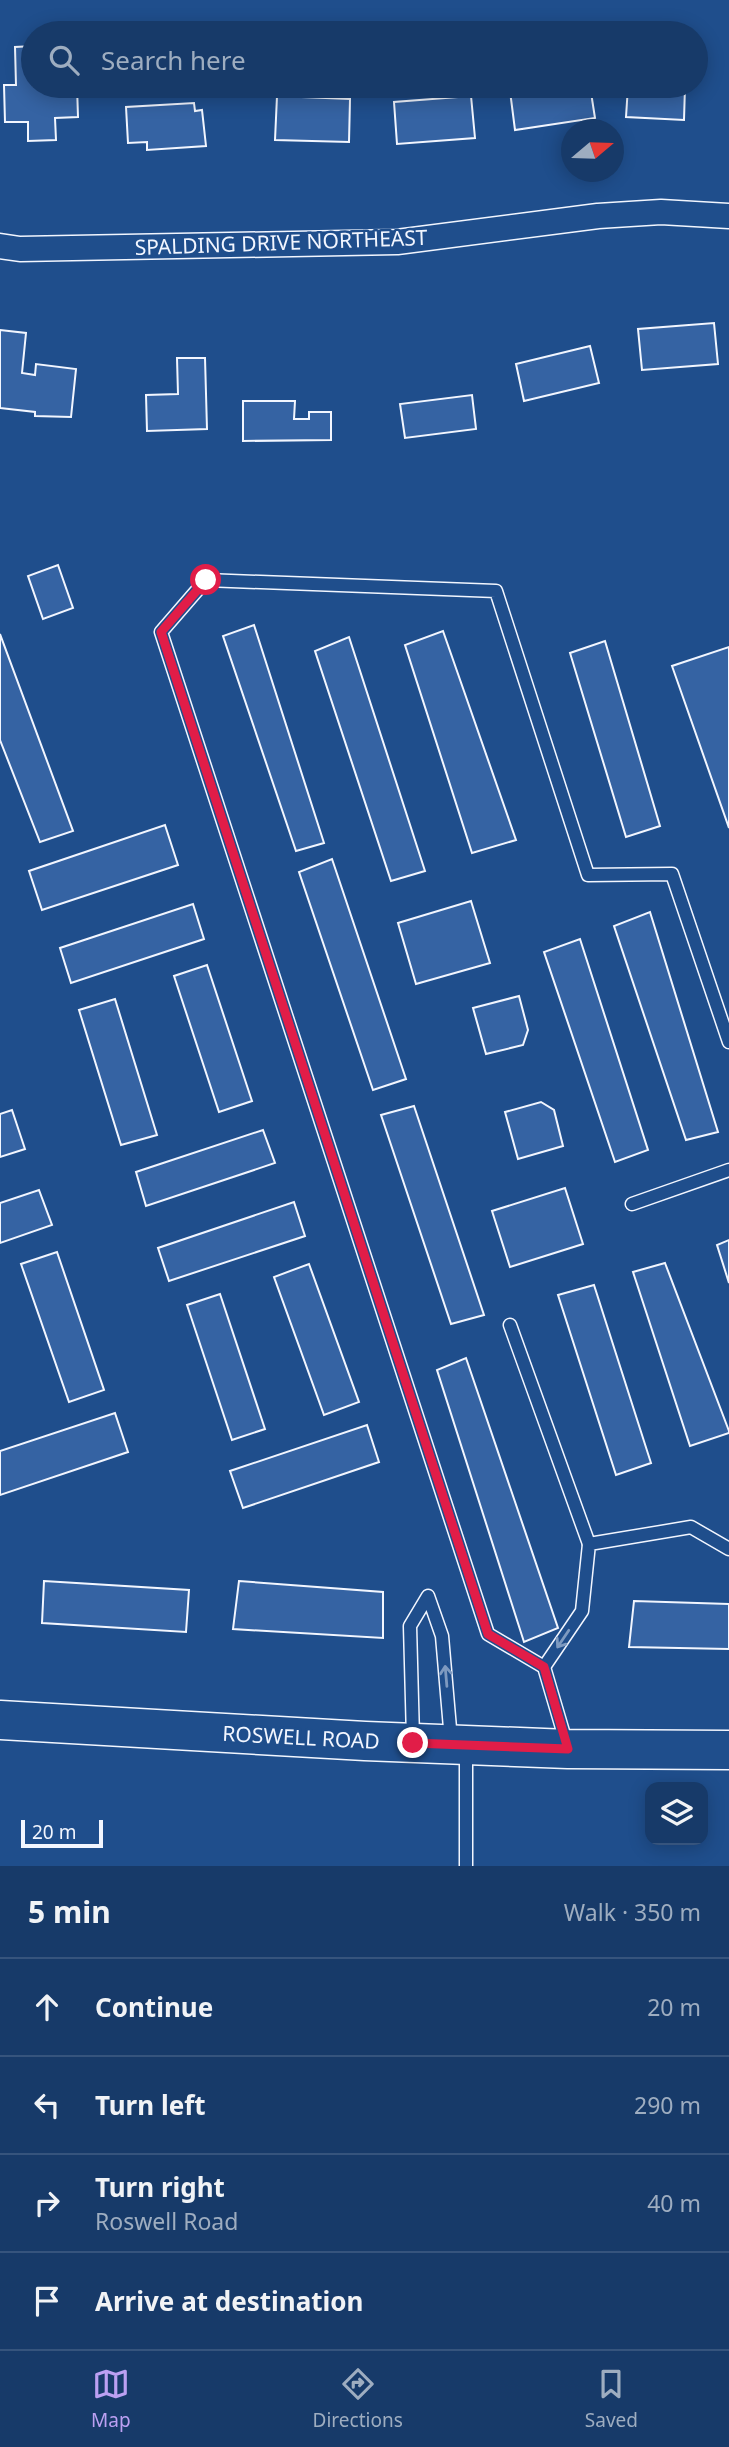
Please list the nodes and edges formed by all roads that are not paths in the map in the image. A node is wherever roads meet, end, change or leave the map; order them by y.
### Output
1 (729, 216) edge
2 (0, 246) edge
3 (729, 1042) edge
4 (729, 1170) edge
5 (632, 1203) dead end
6 (510, 1325) dead end
7 (590, 1544) junction
8 (729, 1549) edge
9 (544, 1667) junction
10 (0, 1720) edge
11 (413, 1743) junction
12 (459, 1744) junction
13 (568, 1749) junction
14 (729, 1750) edge
15 (466, 1866) edge

1 - 2 street, SPALDING DRIVE NORTHEAST
3 - 9 lane
4 - 5 lane
6 - 7 lane
7 - 8 lane
7 -> 9 lane
9 - 13 lane
10 - 11 main road, ROSWELL ROAD
11 - 12 main road, ROSWELL ROAD
12 -> 11 lane
12 - 13 main road, ROSWELL ROAD
12 - 15 lane
13 - 14 main road, ROSWELL ROAD

